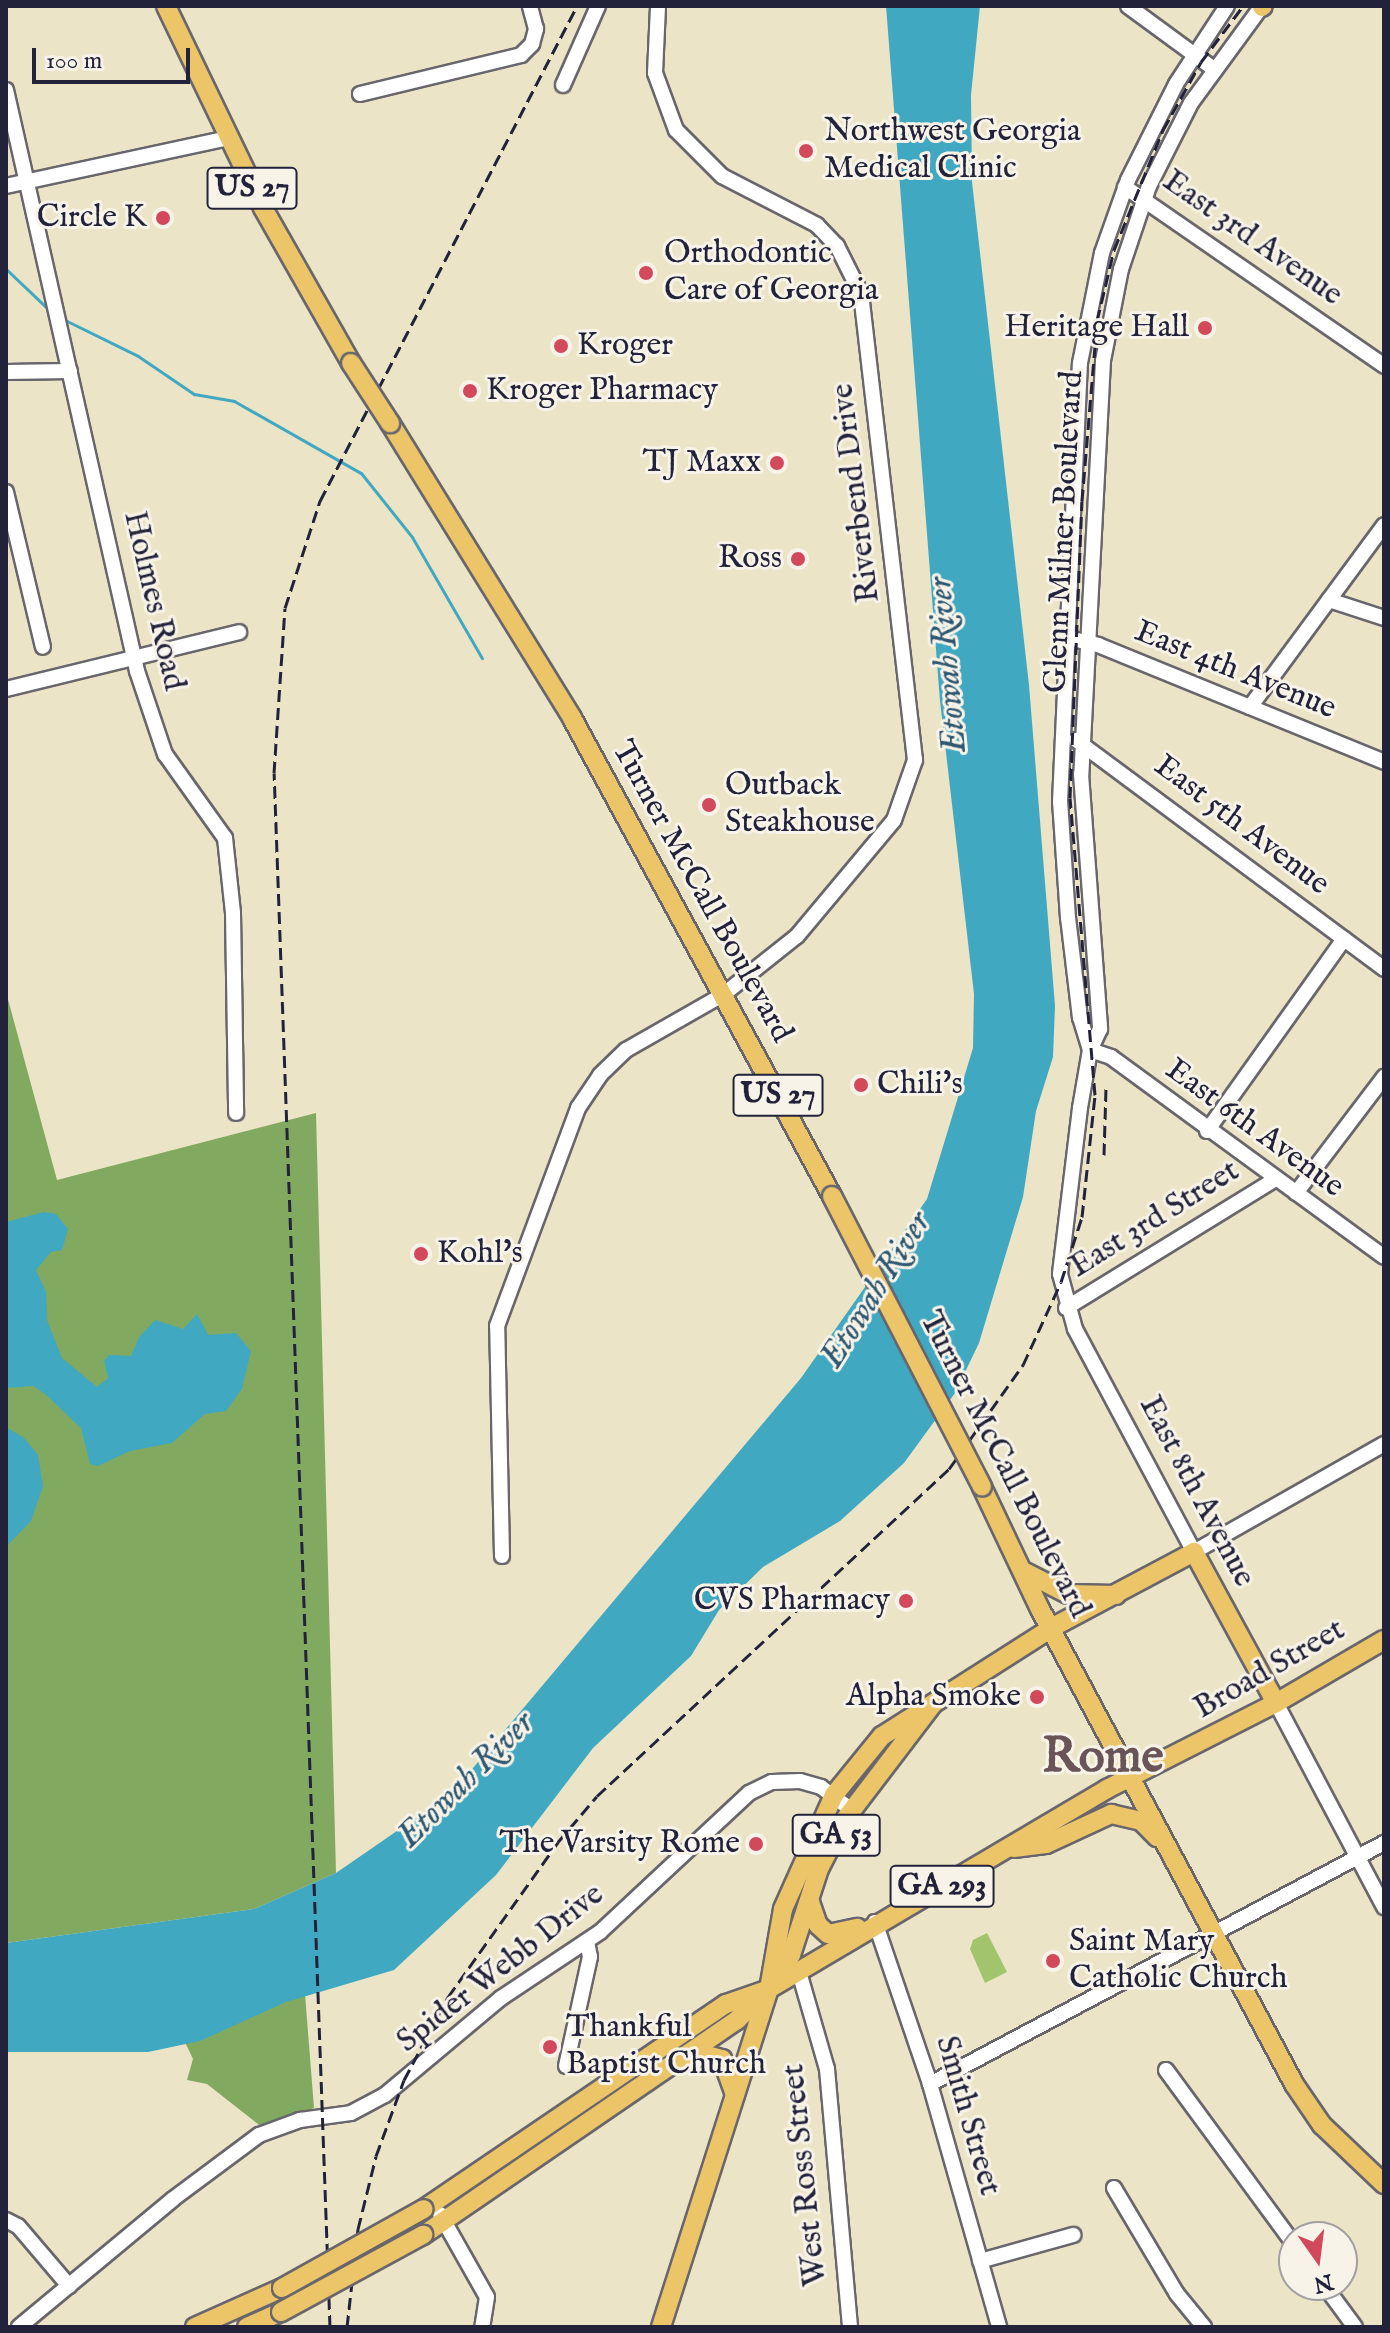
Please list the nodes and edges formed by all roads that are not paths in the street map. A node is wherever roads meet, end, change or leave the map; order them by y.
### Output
1 (166, 6) edge
2 (530, 6) edge
3 (598, 6) edge
4 (658, 6) edge
5 (1128, 6) edge
6 (1227, 6) edge
7 (1262, 6) edge
8 (1194, 54) junction
9 (1215, 70) junction
10 (563, 85) dead end
11 (6, 90) edge
12 (360, 94) dead end
13 (228, 138) junction
14 (28, 180) junction
15 (6, 186) edge
16 (1125, 187) junction
17 (1145, 197) junction
18 (1384, 366) edge
19 (70, 371) junction
20 (6, 372) edge
21 (6, 492) edge
22 (1384, 525) edge
23 (1329, 600) junction
24 (1384, 618) edge
25 (239, 632) dead end
26 (1064, 637) junction
27 (1086, 643) junction
28 (43, 647) dead end
29 (137, 657) junction
30 (6, 689) edge
31 (1250, 707) junction
32 (1060, 732) junction
33 (1082, 743) junction
34 (1384, 762) edge
35 (1344, 939) junction
36 (1384, 969) edge
37 (724, 994) junction
38 (1090, 1050) junction
39 (1384, 1077) edge
40 (236, 1113) dead end
41 (1207, 1131) junction
42 (1274, 1180) junction
43 (1296, 1193) junction
44 (1384, 1257) edge
45 (1066, 1308) junction
46 (1384, 1444) edge
47 (1194, 1552) junction
48 (502, 1556) dead end
49 (1025, 1572) junction
50 (1117, 1596) junction
51 (1053, 1627) junction
52 (1384, 1640) edge
53 (936, 1699) junction
54 (1276, 1703) junction
55 (1134, 1780) junction
56 (834, 1795) junction
57 (851, 1810) junction
58 (1384, 1843) edge
59 (1165, 1844) junction
60 (1007, 1849) junction
61 (1358, 1857) junction
62 (810, 1902) junction
63 (1384, 1907) edge
64 (875, 1922) junction
65 (1212, 1936) junction
66 (587, 1942) junction
67 (799, 1972) junction
68 (769, 1989) junction
69 (566, 2066) dead end
70 (1166, 2070) dead end
71 (930, 2084) junction
72 (735, 2095) junction
73 (584, 2124) junction
74 (1384, 2184) edge
75 (1114, 2188) dead end
76 (429, 2206) junction
77 (6, 2220) edge
78 (444, 2221) junction
79 (1278, 2222) edge
80 (1073, 2235) dead end
81 (980, 2261) junction
82 (69, 2286) junction
83 (1336, 2301) edge
84 (19, 2327) edge
85 (195, 2327) edge
86 (247, 2327) edge
87 (482, 2327) edge
88 (661, 2327) edge
89 (850, 2327) edge
90 (999, 2327) edge
91 (1204, 2327) edge
92 (1355, 2327) edge

1 - 13 main road, Turner McCall Boulevard / US 27
2 - 12 street
3 - 10 street
4 - 37 street, Riverbend Drive
5 - 8 street
6 - 8 street, Glenn Milner Boulevard
7 - 9 street, Glenn Milner Boulevard
8 - 9 street
8 - 16 street, Glenn Milner Boulevard
9 - 17 street, Glenn Milner Boulevard
11 - 14 street, Holmes Road
13 - 14 street
13 - 37 main road, Turner McCall Boulevard / US 27, bridge
14 - 15 street
14 - 19 street, Holmes Road
16 - 17 street, East 3rd Avenue
16 - 26 street, Glenn Milner Boulevard
17 - 18 street, East 3rd Avenue
17 - 27 street, Glenn Milner Boulevard
19 - 20 street
19 - 29 street, Holmes Road
21 - 28 street
22 - 23 street
23 - 24 street
23 - 31 street
25 - 29 street
26 - 27 street, East 4th Avenue
26 - 32 street, Glenn Milner Boulevard
27 - 31 street, East 4th Avenue
27 - 33 street, Glenn Milner Boulevard
29 - 30 street
29 - 40 street, Holmes Road
31 - 34 street, East 4th Avenue
32 - 33 street, East 5th Avenue
32 - 38 street, Glenn Milner Boulevard
33 - 35 street, East 5th Avenue
33 - 38 street, Glenn Milner Boulevard
35 - 36 street, East 5th Avenue
35 - 41 street
37 - 48 street, Riverbend Drive
37 - 49 main road, Turner McCall Boulevard / US 27, bridge
38 - 41 street, East 6th Avenue
38 - 45 street, Glenn Milner Boulevard
39 - 43 street
41 - 42 street, East 6th Avenue
42 - 43 street, East 6th Avenue
42 - 45 street, East 3rd Street
43 - 44 street, East 6th Avenue
45 - 47 street, East 8th Avenue
46 - 47 street
47 - 50 main road
47 - 54 main road, East 8th Avenue
49 - 50 main road
49 - 51 main road, Turner McCall Boulevard / US 27
50 - 51 main road
51 - 53 main road, GA 53
51 - 55 main road, Turner McCall Boulevard / US 27
52 - 54 main road, Broad Street
53 - 56 main road, GA 53
53 - 57 main road, GA 53
54 - 55 main road, Broad Street
54 - 61 street
55 - 59 main road, Turner McCall Boulevard / US 27
55 - 60 main road, Broad Street / GA 293
56 - 57 street, Spider Webb Drive
56 - 66 street, Spider Webb Drive
56 - 68 main road, GA 53
57 - 62 main road, GA 53
58 - 61 street
59 - 60 main road
59 - 65 main road, Turner McCall Boulevard / US 27
60 - 64 main road, Broad Street / GA 293
61 - 63 street
61 - 65 street
62 - 64 main road
62 - 68 main road, GA 53
64 - 67 main road, Broad Street / GA 293
64 - 71 street, Smith Street
65 - 71 street
65 - 74 main road, Turner McCall Boulevard / US 27
66 - 69 street
66 - 82 street, Spider Webb Drive
67 - 68 main road, Broad Street / GA 293
67 - 89 street, West Ross Street
68 - 72 main road, GA 53
68 - 73 main road, GA 293
68 - 76 main road, GA 293
70 - 79 street
71 - 81 street, Smith Street
72 - 73 main road
72 - 88 main road, GA 53
73 - 78 main road, GA 293
75 - 91 street
76 - 78 street
76 - 85 main road, GA 293, bridge
77 - 82 street
78 - 86 main road, GA 293, bridge
78 - 87 street
80 - 81 street
81 - 90 street, Smith Street
82 - 84 street, Spider Webb Drive
83 - 92 street

